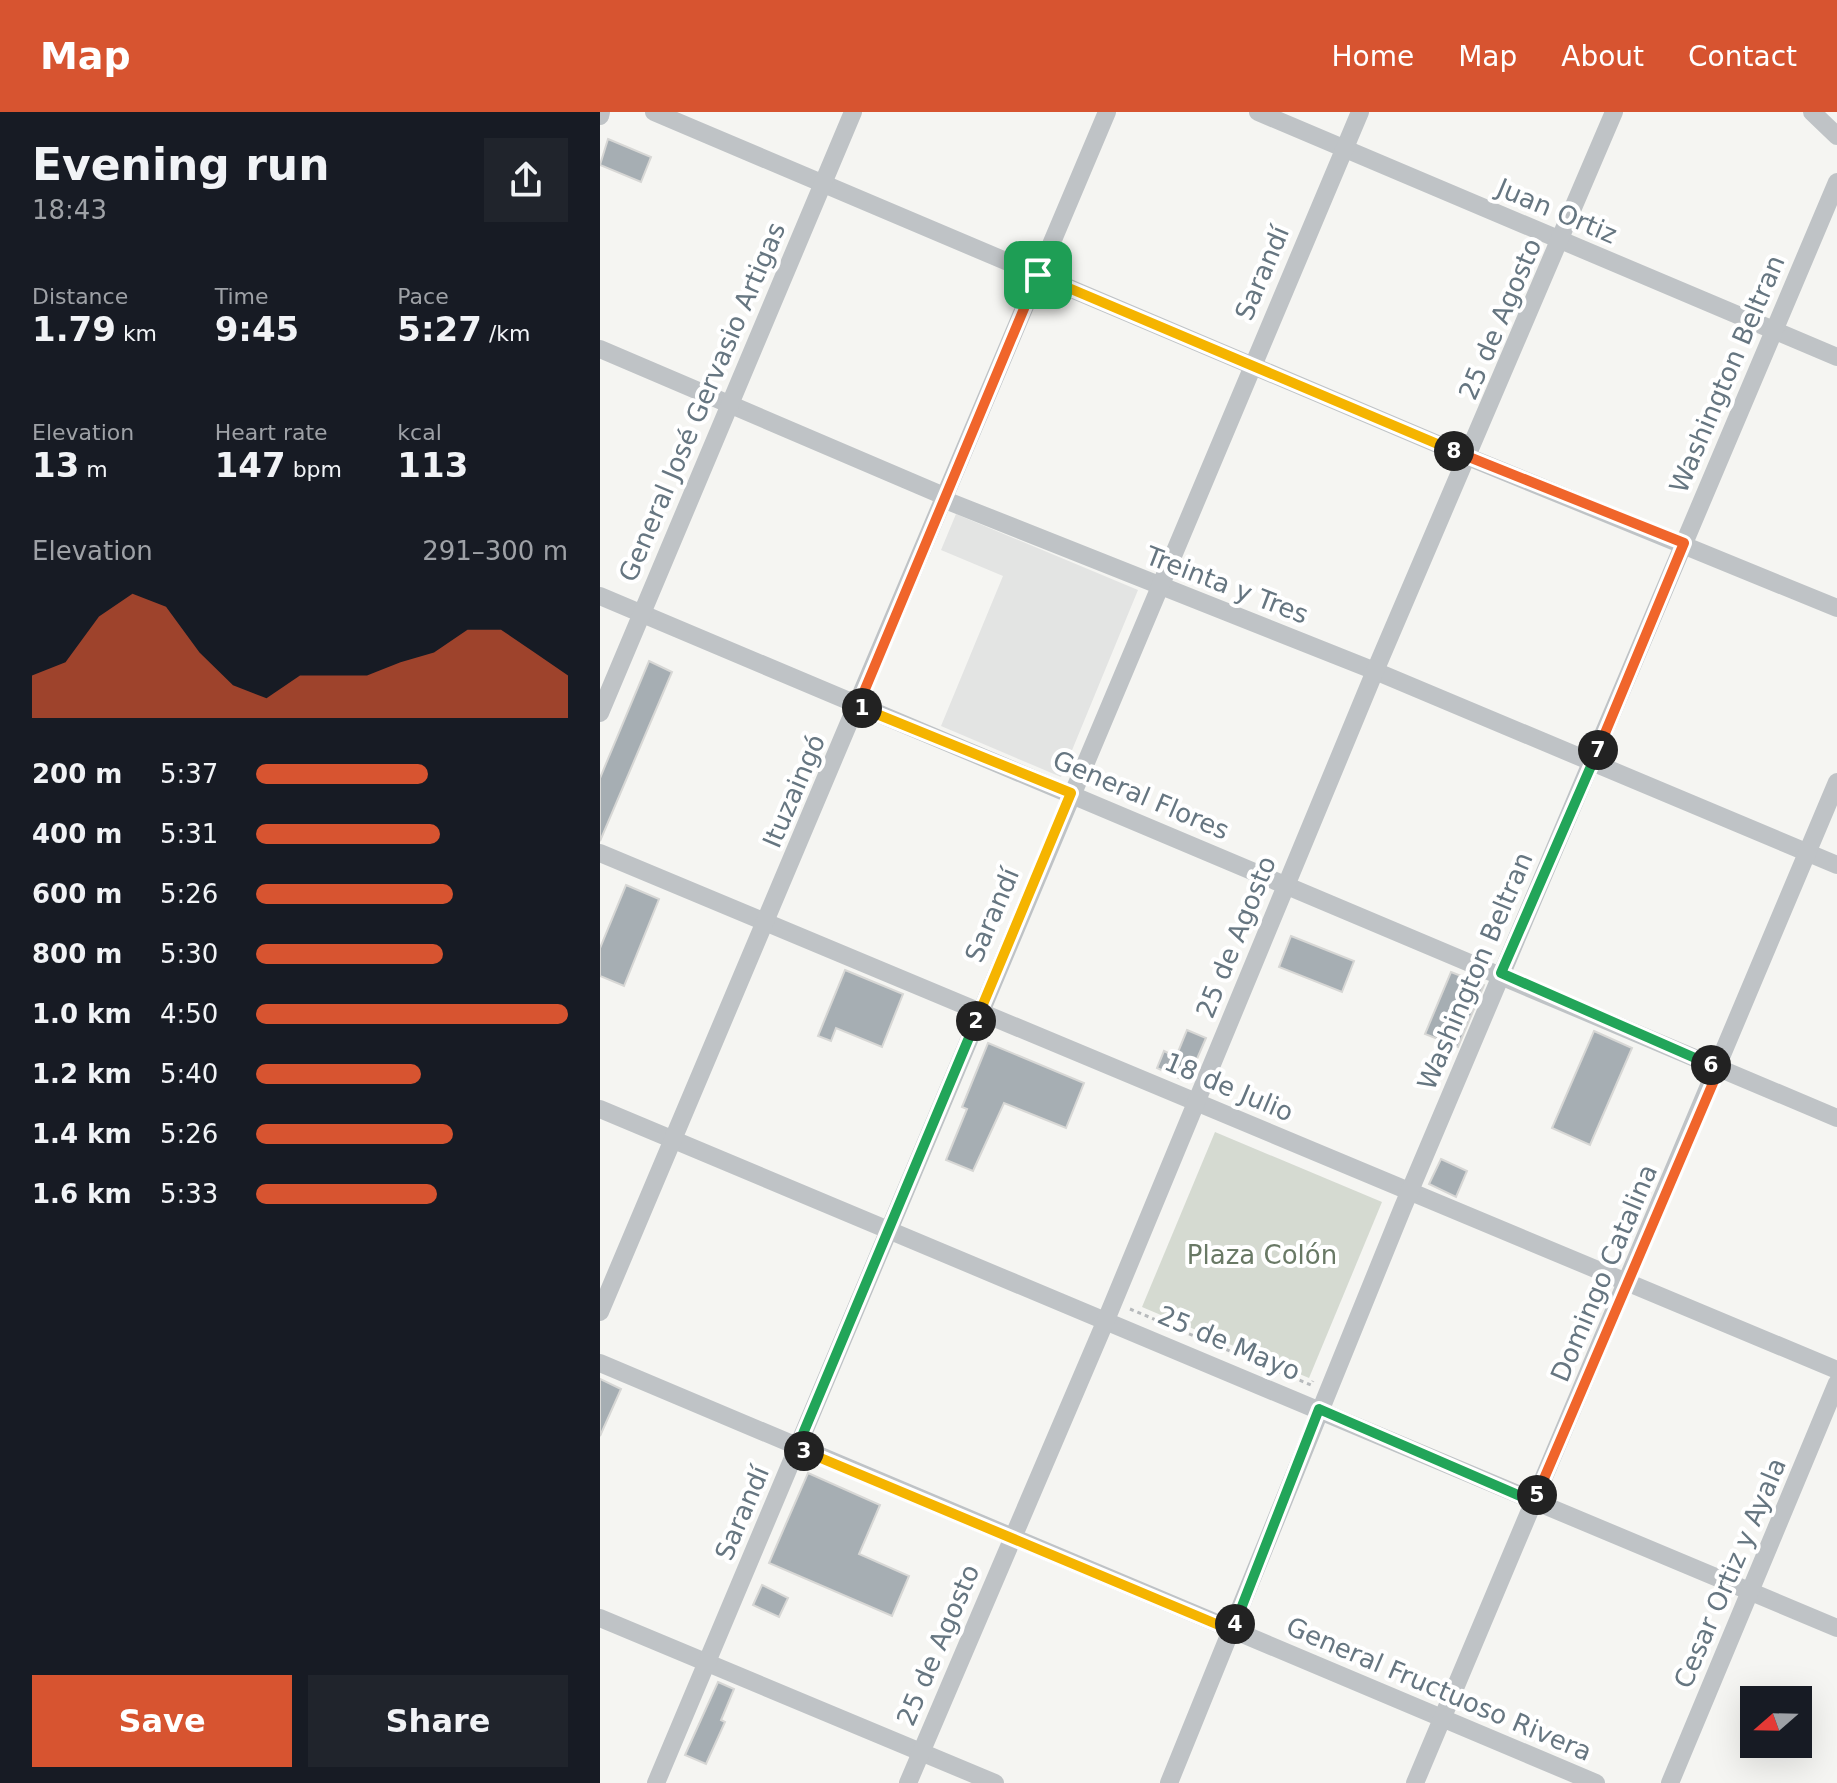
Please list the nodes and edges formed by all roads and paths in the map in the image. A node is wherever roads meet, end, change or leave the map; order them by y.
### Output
1 (654, 112) edge
2 (853, 112) edge
3 (1107, 112) edge
4 (1258, 112) edge
5 (1360, 112) edge
6 (1614, 112) edge
7 (1812, 112) edge
8 (1837, 136) edge
9 (1345, 147) junction
10 (1837, 182) edge
11 (823, 183) junction
12 (1561, 242) junction
13 (1038, 275) junction
14 (1774, 331) junction
15 (600, 349) edge
16 (1837, 357) edge
17 (1252, 363) junction
18 (731, 404) junction
19 (1468, 457) junction
20 (944, 496) junction
21 (1684, 543) junction
22 (1160, 587) junction
23 (600, 596) edge
24 (1837, 608) edge
25 (641, 614) junction
26 (1375, 671) junction
27 (858, 706) junction
28 (600, 713) edge
29 (1593, 763) junction
30 (1837, 782) edge
31 (1071, 793) junction
32 (1807, 852) junction
33 (600, 853) edge
34 (1837, 865) edge
35 (1286, 885) junction
36 (765, 922) junction
37 (1501, 973) junction
38 (980, 1010) junction
39 (1719, 1069) junction
40 (1196, 1102) junction
41 (600, 1109) edge
42 (1837, 1118) edge
43 (672, 1140) junction
44 (1410, 1191) junction
45 (887, 1229) junction
46 (1629, 1283) junction
47 (1128, 1308) dead end
48 (600, 1312) edge
49 (1106, 1320) junction
50 (600, 1363) edge
51 (1837, 1370) edge
52 (1837, 1383) edge
53 (1311, 1385) dead end
54 (1319, 1409) junction
55 (797, 1448) junction
56 (1534, 1502) junction
57 (1013, 1536) junction
58 (1751, 1591) junction
59 (600, 1618) edge
60 (1837, 1628) edge
61 (1233, 1631) junction
62 (707, 1663) junction
63 (1442, 1718) junction
64 (921, 1752) junction
65 (656, 1783) edge
66 (908, 1783) edge
67 (995, 1783) edge
68 (1169, 1783) edge
69 (1415, 1783) edge
70 (1596, 1783) edge
71 (1670, 1783) edge

1 - 11 street
2 - 11 street, General José Gervasio Artigas
3 - 13 street, Ituzaingó
4 - 9 street, Juan Ortiz
5 - 9 street, Sarandí
6 - 12 street, 25 de Agosto
7 - 8 street
9 - 12 street, Juan Ortiz
9 - 17 street, Sarandí
10 - 14 street, Washington Beltran
11 - 13 street
11 - 18 street, General José Gervasio Artigas
12 - 14 street, Juan Ortiz
12 - 19 street, 25 de Agosto
13 - 17 street
13 - 20 street, Ituzaingó
14 - 16 street, Juan Ortiz
14 - 21 street, Washington Beltran
15 - 18 street, Treinta y Tres
17 - 19 street
17 - 22 street, Sarandí
18 - 20 street, Treinta y Tres
18 - 25 street, General José Gervasio Artigas
19 - 21 street
19 - 26 street, 25 de Agosto
20 - 22 street, Treinta y Tres
20 - 27 street, Ituzaingó
21 - 24 street
21 - 29 street, Washington Beltran
22 - 26 street, Treinta y Tres
22 - 31 street, Sarandí
23 - 25 street, General Flores
25 - 27 street, General Flores
25 - 28 street, General José Gervasio Artigas
26 - 29 street, Treinta y Tres
26 - 35 street, 25 de Agosto
27 - 31 street, General Flores
27 - 36 street, Ituzaingó
29 - 32 street, Treinta y Tres
29 - 37 street, Washington Beltran
30 - 32 street, Domingo Catalina
31 - 35 street, General Flores
31 - 38 street, Sarandí
32 - 34 street, Treinta y Tres
32 - 39 street, Domingo Catalina
33 - 36 street, 18 de Julio
35 - 37 street, General Flores
35 - 40 street, 25 de Agosto
36 - 38 street, 18 de Julio
36 - 43 street, Ituzaingó
37 - 39 street, General Flores
37 - 44 street, Washington Beltran
38 - 40 street, 18 de Julio
38 - 45 street, Sarandí
39 - 42 street, General Flores
39 - 46 street, Domingo Catalina
40 - 44 street, 18 de Julio
40 - 49 street, 25 de Agosto
41 - 43 street, 25 de Mayo
43 - 45 street, 25 de Mayo
43 - 48 street, Ituzaingó
44 - 46 street, 18 de Julio
44 - 54 street, Washington Beltran
45 - 49 street, 25 de Mayo
45 - 55 street, Sarandí
46 - 51 street, 18 de Julio
46 - 56 street, Domingo Catalina
47 - 53 path
49 - 54 street, 25 de Mayo
49 - 57 street, 25 de Agosto
50 - 55 street, General Fructuoso Rivera
52 - 58 street, Cesar Ortiz y Ayala
54 - 56 street, 25 de Mayo
54 - 61 street, Washington Beltran
55 - 57 street, General Fructuoso Rivera
55 - 62 street, Sarandí
56 - 58 street, 25 de Mayo
56 - 63 street, Domingo Catalina
57 - 61 street, General Fructuoso Rivera
57 - 64 street, 25 de Agosto
58 - 60 street, 25 de Mayo
58 - 71 street, Cesar Ortiz y Ayala
59 - 62 street
61 - 63 street, General Fructuoso Rivera
61 - 68 street, Washington Beltran
62 - 64 street
62 - 65 street, Sarandí
63 - 69 street, Domingo Catalina
63 - 70 street, General Fructuoso Rivera
64 - 66 street, 25 de Agosto
64 - 67 street

